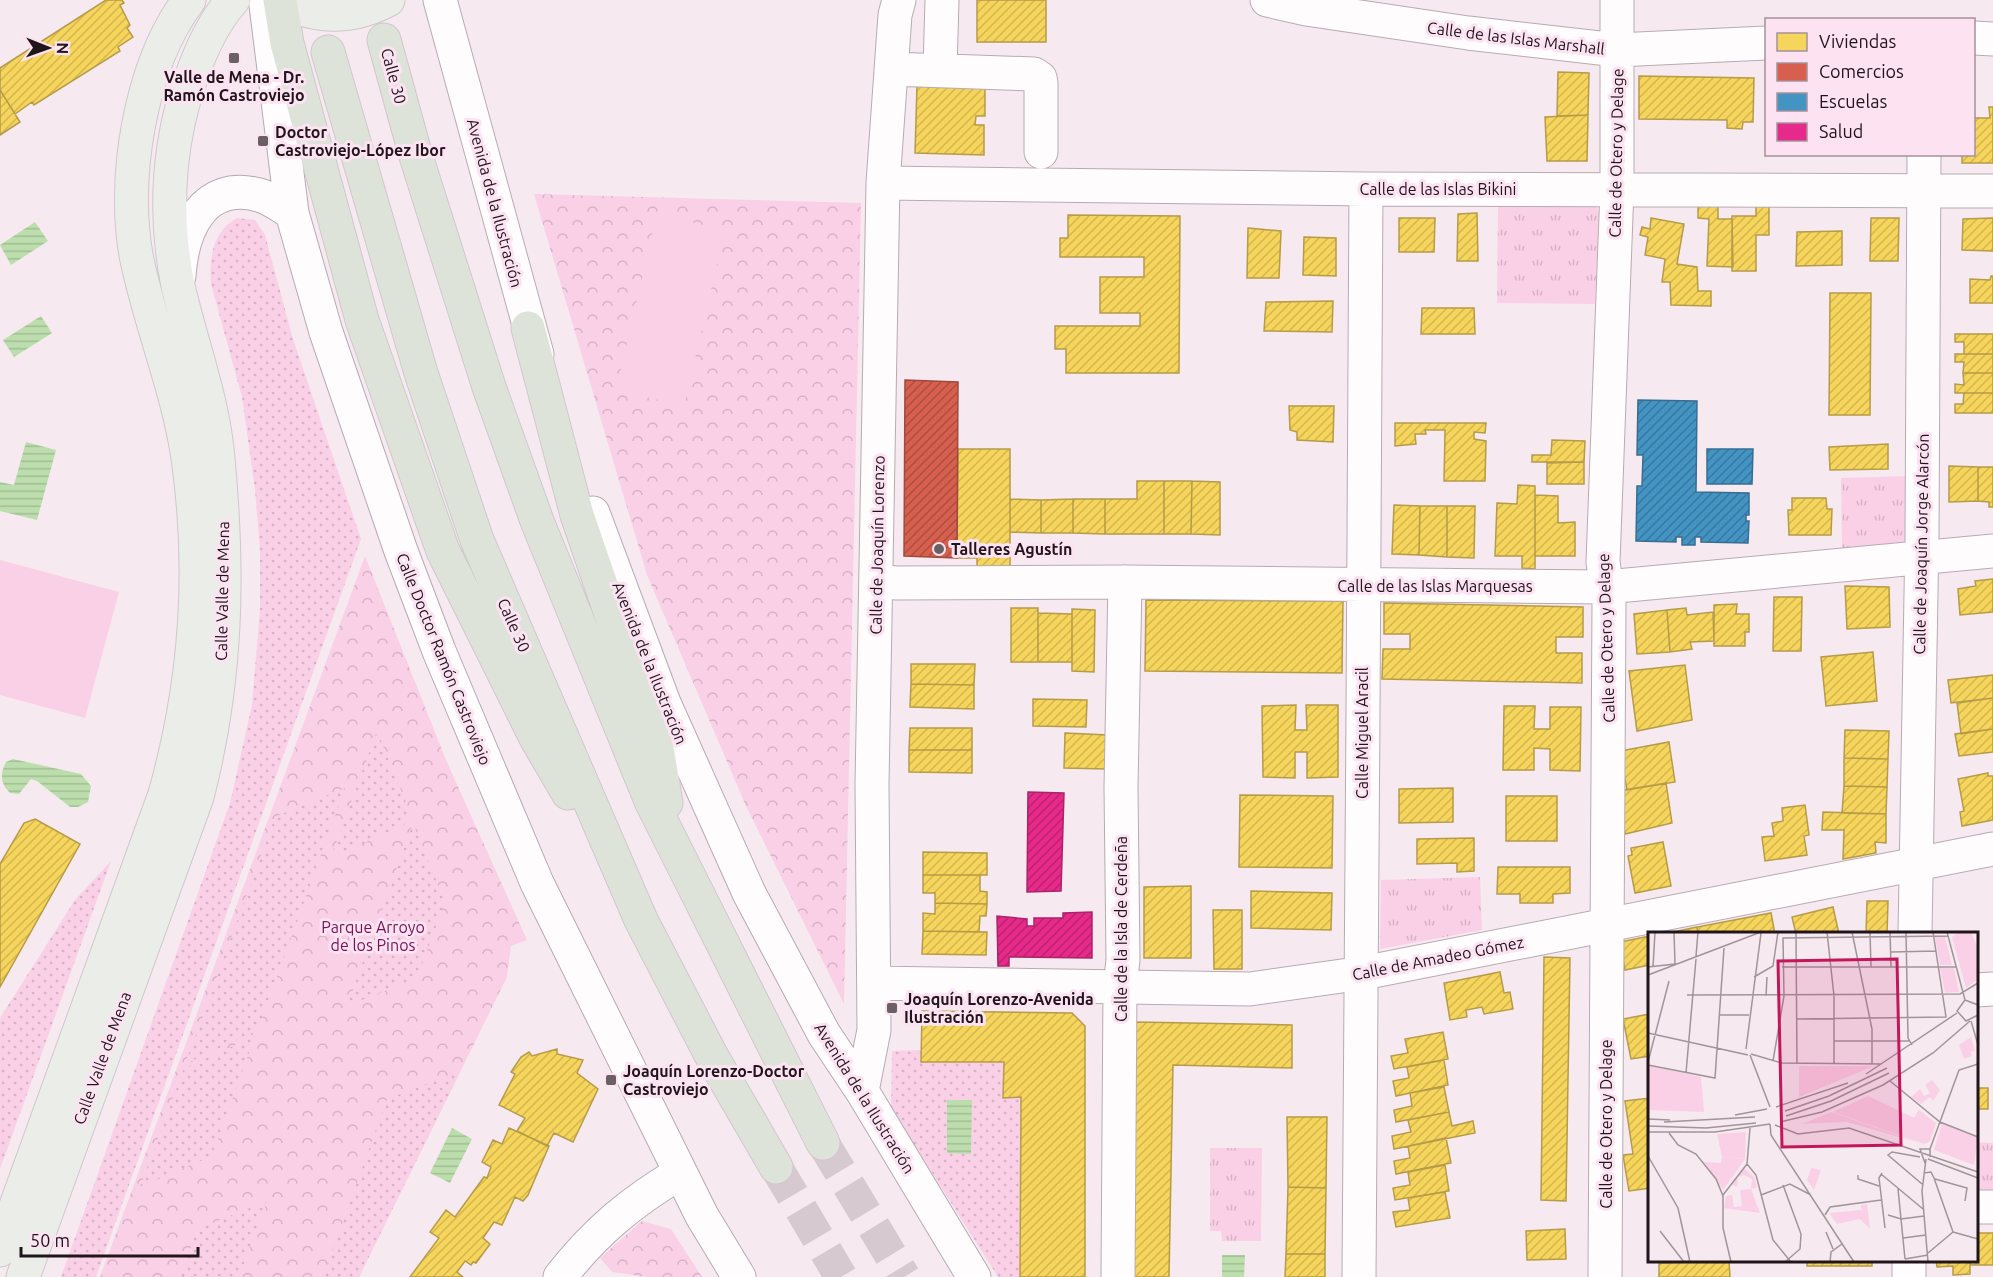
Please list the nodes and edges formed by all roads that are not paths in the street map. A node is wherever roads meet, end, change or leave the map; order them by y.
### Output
1 (189, 0) edge
2 (233, 0) edge
3 (265, 0) edge
4 (280, 0) edge
5 (388, 0) edge
6 (440, 0) edge
7 (900, 0) edge
8 (942, 0) edge
9 (1268, 0) edge
10 (1617, 0) edge
11 (1975, 38) edge
12 (1993, 39) edge
13 (384, 40) dead end
14 (1765, 42) edge
15 (1617, 50) junction
16 (328, 52) dead end
17 (891, 69) junction
18 (940, 70) junction
19 (1041, 152) dead end
20 (1924, 156) edge
21 (883, 183) junction
22 (1366, 189) junction
23 (1617, 189) junction
24 (1924, 191) junction
25 (1993, 191) edge
26 (292, 213) junction
27 (179, 287) junction
28 (528, 328) junction
29 (1993, 551) edge
30 (1921, 558) junction
31 (876, 580) junction
32 (1125, 582) junction
33 (1361, 586) junction
34 (1606, 587) junction
35 (1993, 849) edge
36 (675, 852) junction
37 (1917, 863) junction
38 (641, 920) junction
39 (1607, 926) junction
40 (1915, 932) edge
41 (1363, 973) junction
42 (874, 983) junction
43 (1120, 987) junction
44 (1993, 989) edge
45 (1978, 990) edge
46 (874, 1030) junction
47 (824, 1034) junction
48 (862, 1091) junction
49 (823, 1143) tunnel mouth
50 (776, 1167) tunnel mouth
51 (680, 1173) junction
52 (0, 1250) edge
53 (23, 1277) edge
54 (560, 1277) edge
55 (739, 1277) edge
56 (974, 1277) edge
57 (1118, 1277) edge
58 (1359, 1277) edge
59 (1605, 1277) edge

1 - 52 main road, Calle Valle de Mena
2 - 27 main road, Calle Valle de Mena
3 - 26 street, Calle Doctor Ramón Castroviejo
4 - 5 main road
4 - 38 highway
6 - 28 street, Avenida de la Ilustración
7 - 17 street, Calle de Joaquín Lorenzo
8 - 18 street
9 - 15 street, Calle de las Islas Marshall
10 - 15 street, Calle de Otero y Delage
11 - 12 street
13 - 36 highway, Calle 30
14 - 15 street, Calle de las Islas Marshall
15 - 23 street, Calle de Otero y Delage
16 - 38 highway, Calle 30
17 - 18 street
17 - 21 street, Calle de Joaquín Lorenzo
18 - 19 street
20 - 24 street, Calle de Joaquín Jorge Alarcón
21 - 22 street, Calle de las Islas Bikini
21 - 31 street, Calle de Joaquín Lorenzo
22 - 23 street, Calle de las Islas Bikini
22 - 33 street, Calle Miguel Aracil
23 - 24 street, Calle de las Islas Bikini
23 - 34 street, Calle de Otero y Delage
24 - 25 street, Calle de las Islas Bikini
24 - 30 street, Calle de Joaquín Jorge Alarcón
26 - 27 street
26 - 51 street, Calle Doctor Ramón Castroviejo
27 - 53 main road, Calle Valle de Mena
28 - 36 highway
28 - 47 street, Avenida de la Ilustración
29 - 30 street, Calle de las Islas Marquesas
30 - 34 street, Calle de las Islas Marquesas
30 - 37 street, Calle de Joaquín Jorge Alarcón
31 - 32 street, Calle de las Islas Marquesas
31 - 42 street, Calle de Joaquín Lorenzo
32 - 33 street, Calle de las Islas Marquesas
32 - 43 street, Calle de la Isla de Cerdeña
33 - 34 street, Calle de las Islas Marquesas
33 - 41 street, Calle Miguel Aracil
34 - 39 street, Calle de Otero y Delage
35 - 37 street, Calle de Amadeo Gómez
36 - 49 highway, Calle 30
37 - 39 street, Calle de Amadeo Gómez
37 - 40 street, Calle de Joaquín Jorge Alarcón
38 - 50 highway, Calle 30
39 - 41 street, Calle de Amadeo Gómez
39 - 59 street, Calle de Otero y Delage
41 - 43 street, Calle de Amadeo Gómez
41 - 58 street, Calle Miguel Aracil
42 - 43 street, Calle de Amadeo Gómez
42 - 46 street, Calle de Joaquín Lorenzo
43 - 57 street, Calle de la Isla de Cerdeña
44 - 45 street
46 - 47 street
46 - 48 street, Calle de Joaquín Lorenzo
47 - 48 street, Avenida de la Ilustración
48 - 56 street, Avenida de la Ilustración
51 - 54 street
51 - 55 street, Calle Doctor Ramón Castroviejo

